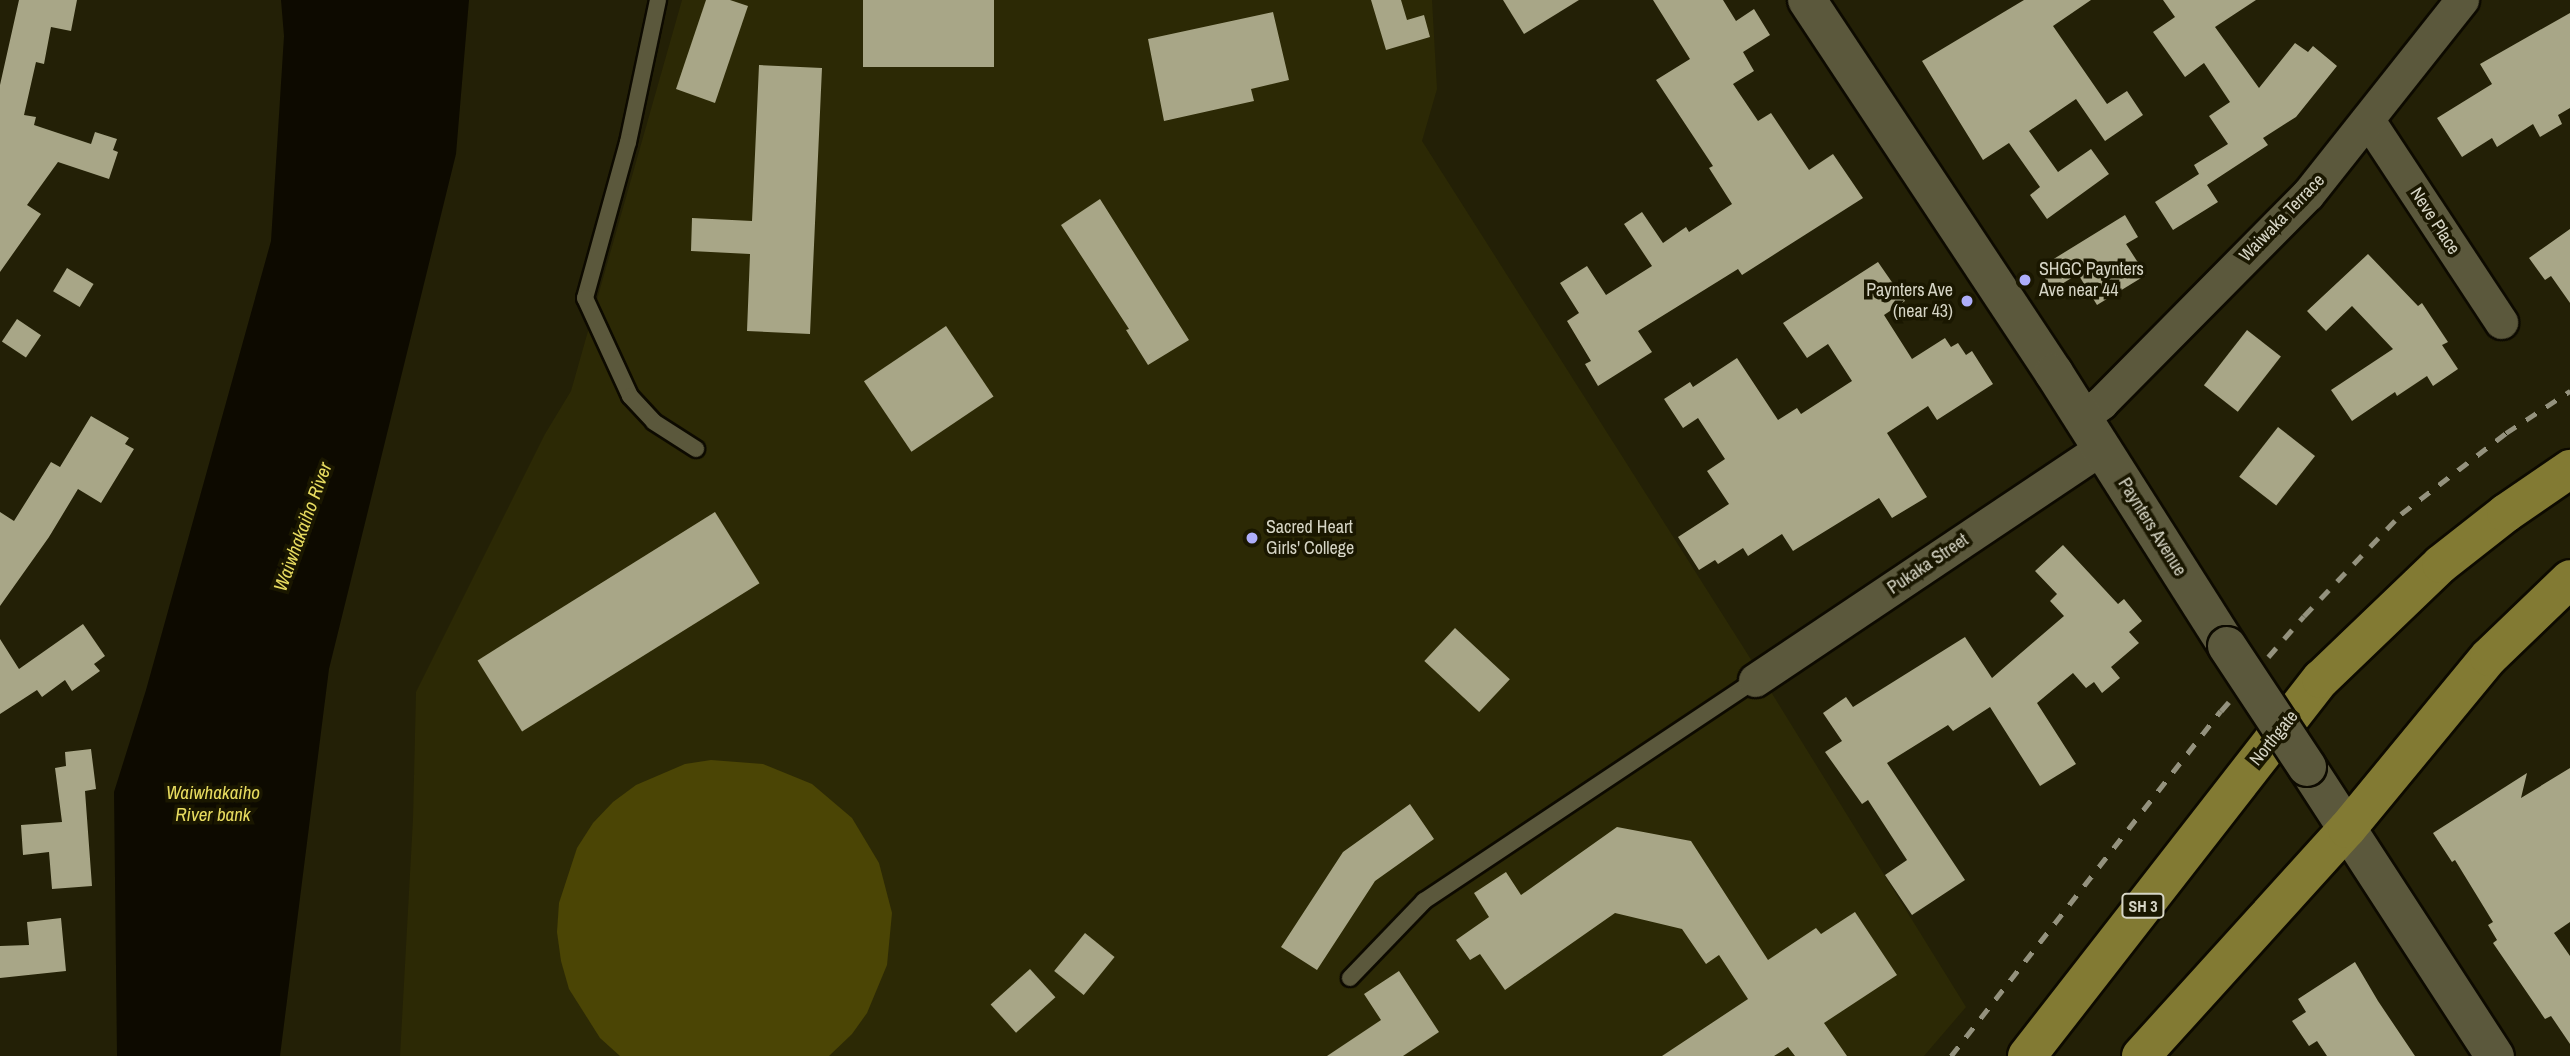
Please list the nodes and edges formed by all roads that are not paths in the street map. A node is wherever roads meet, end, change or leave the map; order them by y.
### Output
1 (658, 0) edge
2 (1807, 0) edge
3 (2462, 0) edge
4 (2368, 120) junction
5 (2501, 322) dead end
6 (2092, 433) junction
7 (696, 449) dead end
8 (2570, 469) edge
9 (2570, 579) edge
10 (1755, 680) joint
11 (2347, 829) junction
12 (1350, 978) dead end
13 (2027, 1056) edge
14 (2141, 1056) edge
15 (2495, 1056) edge

1 - 7 lane
2 - 6 street, Paynters Avenue
3 - 4 street, Waiwaka Terrace
4 - 5 street, Neve Place
4 - 6 street, Waiwaka Terrace
6 - 10 street, Pukaka Street
6 - 11 street, Paynters Avenue, bridge
8 - 13 highway, Northgate / SH 3
9 - 11 highway
10 - 12 lane
11 - 14 highway
11 - 15 street, Paynters Avenue

